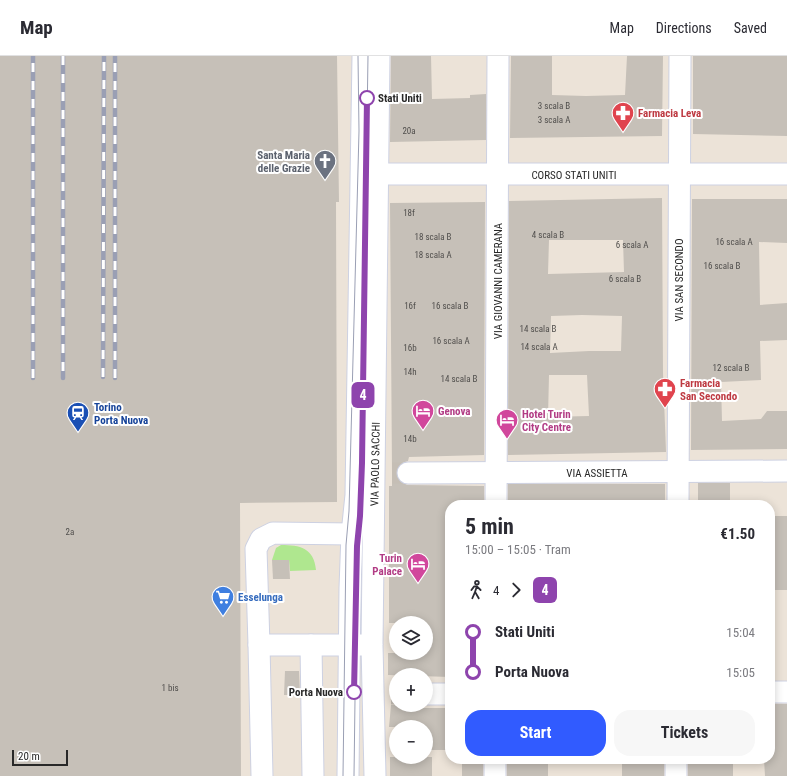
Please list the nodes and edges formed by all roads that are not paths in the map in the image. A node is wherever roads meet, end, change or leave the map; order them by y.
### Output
1 (363, 56) edge
2 (379, 56) edge
3 (498, 56) edge
4 (680, 56) edge
5 (370, 174) junction
6 (787, 174) edge
7 (499, 175) junction
8 (679, 175) junction
9 (787, 471) edge
10 (678, 472) junction
11 (392, 473) junction
12 (496, 473) junction
13 (496, 500) edge
14 (678, 500) edge
15 (352, 534) junction
16 (259, 645) junction
17 (311, 645) junction
18 (372, 645) junction
19 (349, 646) junction
20 (775, 692) edge
21 (787, 692) edge
22 (433, 694) edge
23 (445, 694) edge
24 (495, 764) edge
25 (676, 764) edge
26 (262, 776) edge
27 (313, 776) edge
28 (348, 776) edge
29 (375, 776) edge
30 (494, 776) edge
31 (676, 776) edge

1 - 5 street, VIA PAOLO SACCHI
2 - 5 street, VIA PAOLO SACCHI
3 - 7 street, VIA GIOVANNI CAMERANA
4 - 8 street, VIA SAN SECONDO
5 - 7 street, CORSO STATI UNITI
5 - 11 street, VIA PAOLO SACCHI
5 - 15 street, VIA PAOLO SACCHI
6 - 8 street, CORSO STATI UNITI
7 - 8 street, CORSO STATI UNITI
7 - 12 street, VIA GIOVANNI CAMERANA
8 - 10 street, VIA SAN SECONDO
9 - 10 street, VIA ASSIETTA
10 - 12 street, VIA ASSIETTA
10 - 14 street, VIA SAN SECONDO
11 - 12 street, VIA ASSIETTA
11 - 18 street, VIA PAOLO SACCHI
12 - 13 street, VIA GIOVANNI CAMERANA
15 - 16 street
15 - 19 street, VIA PAOLO SACCHI
16 - 17 street
16 - 26 street
17 - 19 street
17 - 27 street
18 - 19 street
18 - 29 street, VIA PAOLO SACCHI
19 - 28 street, VIA PAOLO SACCHI
20 - 21 street
22 - 23 street
24 - 30 street
25 - 31 street

